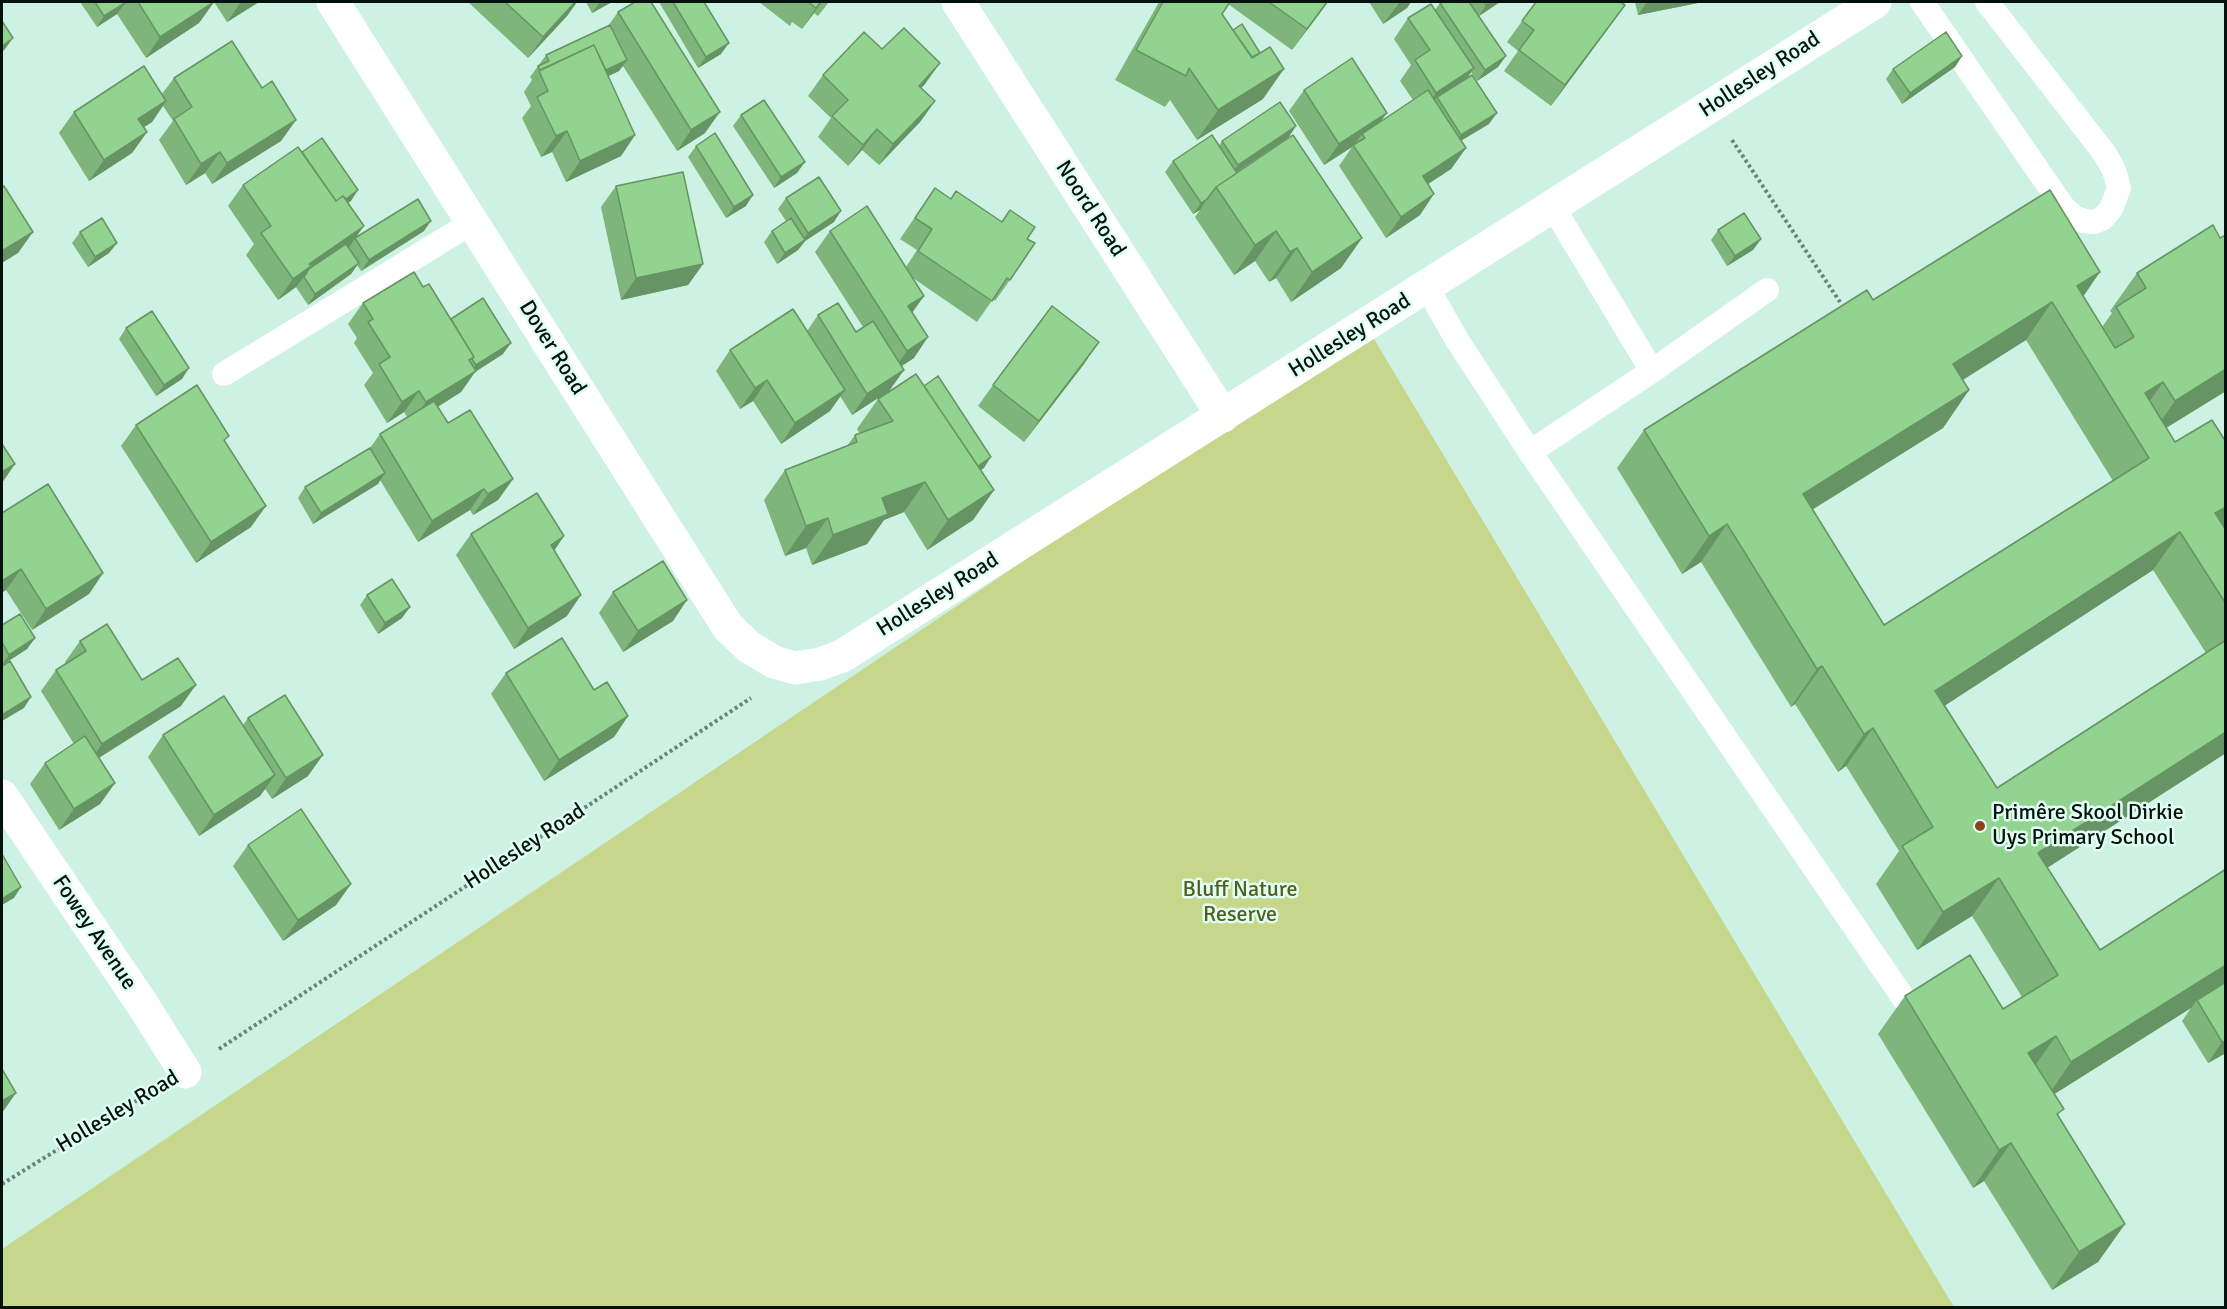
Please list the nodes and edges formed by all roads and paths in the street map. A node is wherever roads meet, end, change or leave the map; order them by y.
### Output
1 (333, 2) edge
2 (1875, 2) edge
3 (1922, 2) edge
4 (1987, 2) edge
5 (967, 5) edge
6 (1708, 108) junction
7 (1553, 207) junction
8 (473, 222) junction
9 (1427, 287) junction
10 (1767, 290) dead end
11 (1840, 302) dead end
12 (1652, 371) junction
13 (224, 374) dead end
14 (1223, 416) junction
15 (1530, 452) junction
16 (795, 668) junction
17 (2, 796) edge
18 (1904, 999) edge
19 (185, 1071) junction
20 (2, 1184) edge

1 - 8 street, Dover Road
2 - 6 street, Hollesley Road
3 - 4 lane
5 - 14 street, Noord Road
6 - 7 street, Hollesley Road
6 - 11 path
7 - 9 street, Hollesley Road
7 - 12 lane
8 - 13 lane
8 - 16 street, Dover Road
9 - 14 street, Hollesley Road
9 - 15 lane
10 - 12 lane
12 - 15 lane
14 - 16 street, Hollesley Road
15 - 18 lane
16 - 19 path, Hollesley Road
17 - 19 street, Fowey Avenue
19 - 20 path, Hollesley Road

